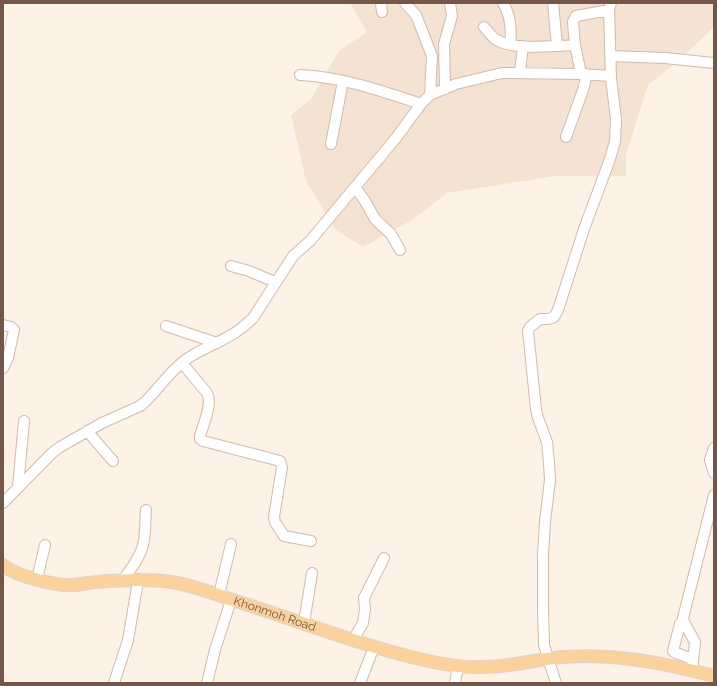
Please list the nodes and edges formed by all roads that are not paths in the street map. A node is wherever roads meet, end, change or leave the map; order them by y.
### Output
1 (405, 3) edge
2 (450, 3) edge
3 (503, 3) edge
4 (553, 3) edge
5 (610, 6) edge
6 (484, 27) dead end
7 (510, 44) junction
8 (575, 45) junction
9 (523, 46) junction
10 (558, 46) junction
11 (611, 56) junction
12 (714, 63) edge
13 (520, 72) junction
14 (584, 74) junction
15 (300, 75) dead end
16 (611, 76) junction
17 (343, 81) junction
18 (445, 89) junction
19 (430, 95) junction
20 (421, 104) junction
21 (566, 137) dead end
22 (331, 144) dead end
23 (355, 187) junction
24 (400, 250) dead end
25 (231, 266) dead end
26 (275, 282) junction
27 (3, 325) edge
28 (166, 326) dead end
29 (217, 343) junction
30 (182, 363) junction
31 (3, 368) edge
32 (24, 421) dead end
33 (87, 431) junction
34 (714, 448) edge
35 (113, 461) dead end
36 (714, 473) edge
37 (18, 486) junction
38 (714, 495) edge
39 (3, 502) edge
40 (146, 510) dead end
41 (312, 541) dead end
42 (232, 544) dead end
43 (45, 545) dead end
44 (384, 558) dead end
45 (3, 565) edge
46 (312, 573) dead end
47 (37, 579) junction
48 (122, 581) junction
49 (138, 581) junction
50 (219, 595) junction
51 (231, 600) junction
52 (683, 620) junction
53 (304, 623) junction
54 (353, 640) junction
55 (374, 647) junction
56 (548, 659) junction
57 (693, 665) junction
58 (458, 666) junction
59 (714, 676) edge
60 (114, 683) edge
61 (207, 683) edge
62 (360, 683) edge
63 (455, 683) edge
64 (556, 683) edge

1 - 19 street
2 - 18 street
3 - 7 street
4 - 10 street
5 - 8 street
5 - 11 street
6 - 7 street
7 - 9 street
8 - 10 street
8 - 14 street
9 - 10 street
9 - 13 street
11 - 12 street
11 - 16 street
13 - 14 street
13 - 18 street
14 - 16 street
14 - 21 street
15 - 17 street
16 - 56 street
17 - 20 street
17 - 22 street
18 - 19 street
19 - 20 street
20 - 23 street
23 - 24 street
23 - 26 street
25 - 26 street
26 - 29 street
27 - 31 street
28 - 29 street
29 - 30 street
30 - 33 street
30 - 41 street
32 - 37 street
33 - 35 street
33 - 37 street
34 - 36 street
37 - 39 street
38 - 52 street
40 - 48 street
42 - 50 street
43 - 47 street
44 - 54 street
45 - 47 main road, Khonmoh Road
46 - 53 street
47 - 48 main road, Khonmoh Road
48 - 49 main road, Khonmoh Road
49 - 50 main road, Khonmoh Road
49 - 60 street
50 - 51 main road, Khonmoh Road
51 - 53 main road, Khonmoh Road
51 - 61 street
52 - 57 street
52 - 57 street
53 - 54 main road, Khonmoh Road
54 - 55 main road, Khonmoh Road
55 - 58 main road, Khonmoh Road
55 - 62 street
56 - 57 main road, Khonmoh Road
56 - 58 main road, Khonmoh Road
56 - 64 street
57 - 59 main road, Khonmoh Road
58 - 63 street

